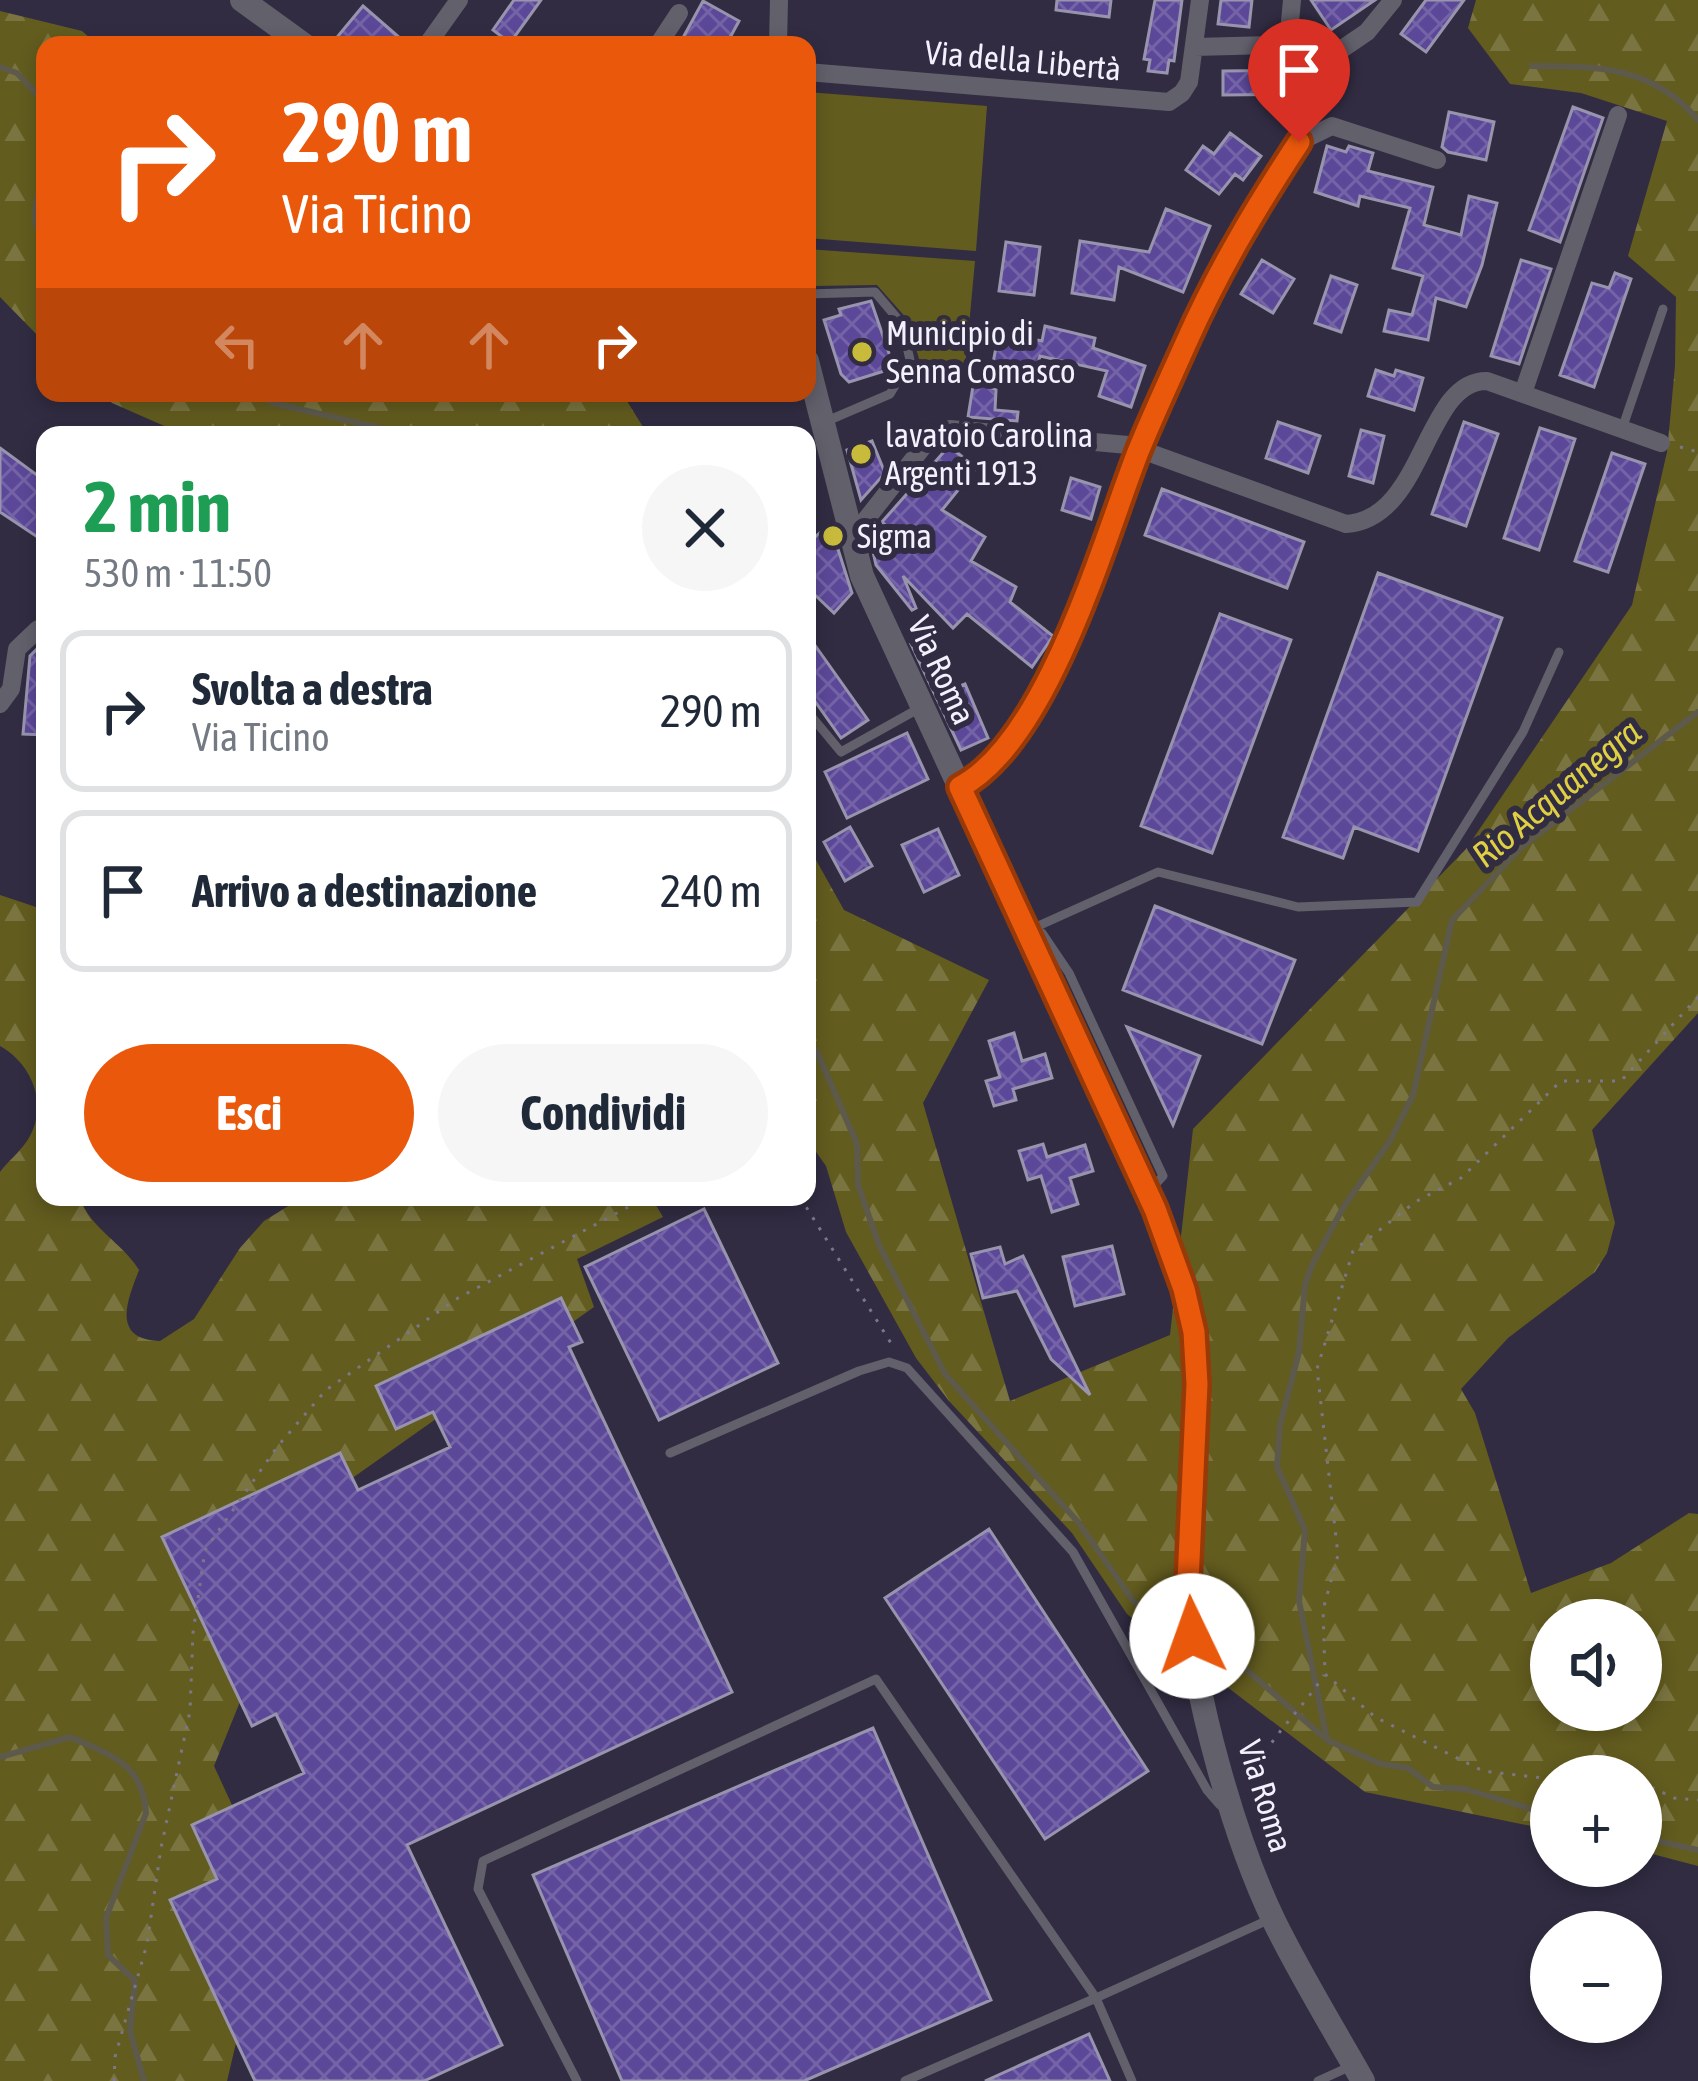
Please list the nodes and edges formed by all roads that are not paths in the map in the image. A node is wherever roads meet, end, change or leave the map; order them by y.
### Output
1 (242, 0) edge
2 (459, 0) edge
3 (779, 0) edge
4 (1201, 0) edge
5 (1292, 0) edge
6 (1393, 0) edge
7 (679, 13) dead end
8 (292, 36) edge
9 (433, 36) edge
10 (664, 36) edge
11 (778, 36) edge
12 (1288, 44) junction
13 (1194, 47) junction
14 (816, 72) edge
15 (1618, 116) dead end
16 (1437, 160) dead end
17 (816, 294) edge
18 (1664, 309) dead end
19 (1523, 393) junction
20 (816, 398) edge
21 (822, 423) junction
22 (1622, 429) junction
23 (1661, 442) dead end
24 (1140, 448) junction
25 (849, 536) junction
26 (36, 630) edge
27 (1559, 652) dead end
28 (0, 704) edge
29 (922, 706) junction
30 (816, 721) edge
31 (960, 787) junction
32 (1027, 931) junction
33 (670, 1454) dead end
34 (1239, 1827) junction
35 (1273, 1918) junction
36 (1096, 1998) junction
37 (1358, 2073) edge
38 (578, 2081) edge
39 (905, 2081) edge
40 (1132, 2081) edge
41 (1318, 2081) edge

1 - 8 street
2 - 9 street
3 - 11 street
4 - 13 street, Via della Libertà
5 - 12 street
6 - 12 street
7 - 10 street
12 - 13 street
13 - 14 street, Via della Libertà
15 - 19 street
16 - 24 street
17 - 21 lane
18 - 22 lane
19 - 22 street
19 - 24 street
20 - 21 street, Via Roma
21 - 25 street, Via Roma
22 - 23 street
24 - 25 street
24 - 31 street
25 - 29 street, Via Roma
26 - 28 street
27 - 32 lane
29 - 30 lane
29 - 31 street, Via Roma
31 - 32 street, Via Roma
32 - 34 street, Via Roma
33 - 34 lane
34 - 35 street, Via Roma
35 - 36 lane
35 - 37 street, Via Roma
36 - 38 lane
36 - 39 lane
36 - 40 lane
37 - 41 lane

